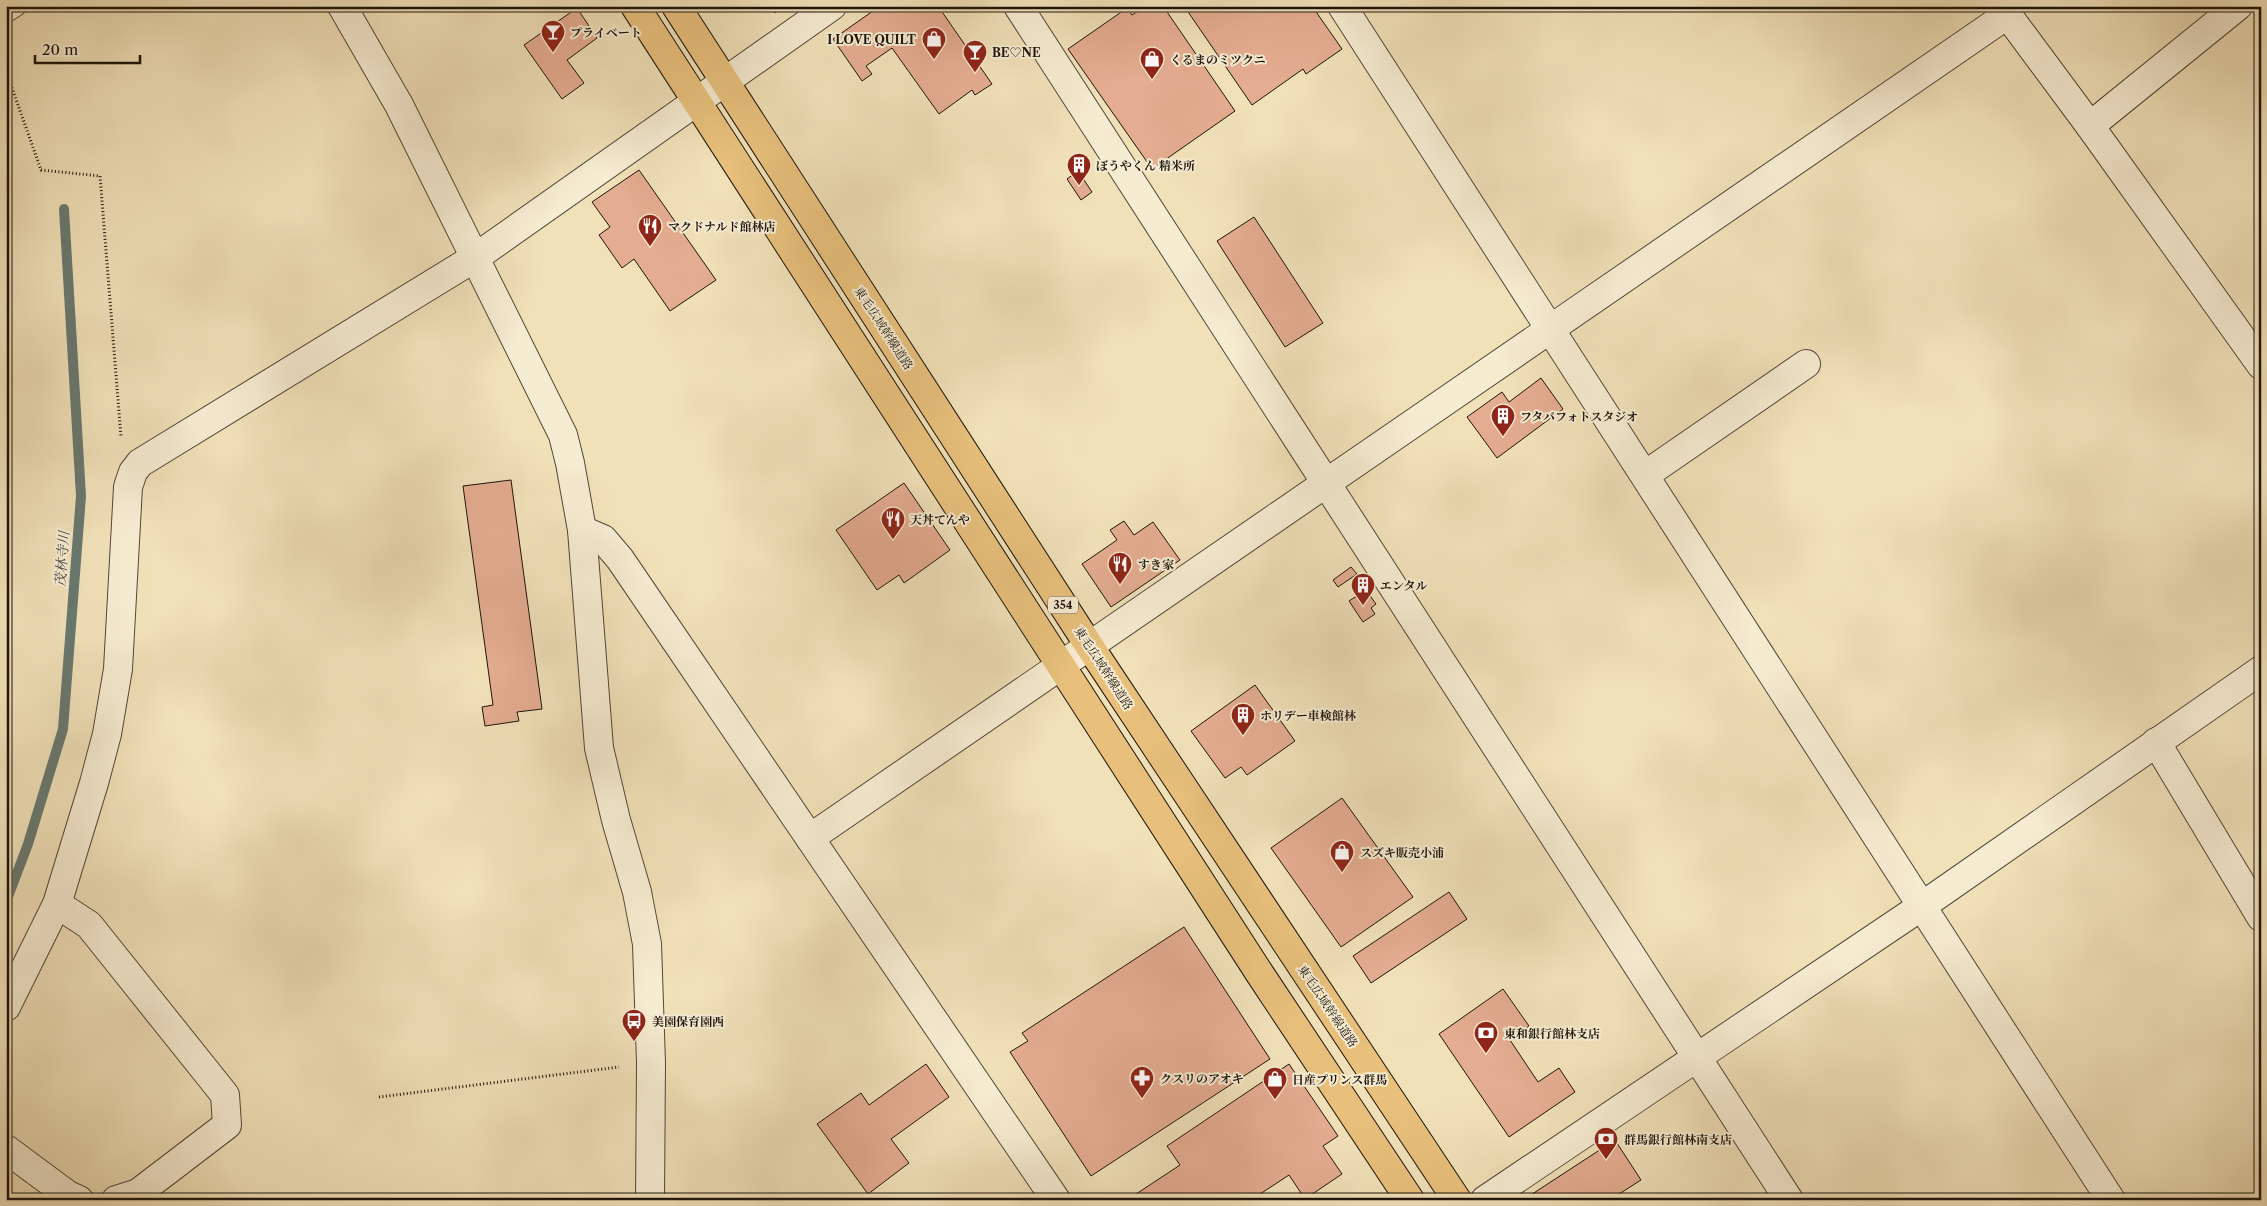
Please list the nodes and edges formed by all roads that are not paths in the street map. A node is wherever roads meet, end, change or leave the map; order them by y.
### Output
1 (17, 6) edge
2 (342, 6) edge
3 (635, 6) edge
4 (676, 6) edge
5 (832, 6) edge
6 (1018, 6) edge
7 (1342, 6) edge
8 (2238, 6) edge
9 (2004, 11) edge
10 (6, 13) edge
11 (725, 82) junction
12 (698, 101) junction
13 (2090, 126) junction
14 (476, 257) junction
15 (1550, 327) junction
16 (1806, 364) dead end
17 (2261, 365) edge
18 (1645, 475) junction
19 (1326, 482) junction
20 (582, 530) junction
21 (1090, 647) junction
22 (1061, 666) junction
23 (2261, 670) edge
24 (2156, 742) junction
25 (810, 838) junction
26 (57, 904) junction
27 (1922, 906) junction
28 (2261, 917) edge
29 (6, 1008) edge
30 (1697, 1058) junction
31 (6, 1150) edge
32 (79, 1200) edge
33 (116, 1200) edge
34 (650, 1200) edge
35 (1056, 1200) edge
36 (1410, 1200) edge
37 (1457, 1200) edge
38 (1485, 1200) edge
39 (1789, 1200) edge
40 (2111, 1200) edge

1 - 10 lane
2 - 14 street
3 - 12 highway, 354
4 - 11 highway, 東毛広域幹線道路 / 354
5 - 11 street
6 - 19 street
7 - 15 street
8 - 13 street
9 - 13 street
9 - 15 street
11 - 12 street
11 - 21 highway, 東毛広域幹線道路 / 354
12 - 14 street
12 - 22 highway, 354
13 - 17 street
14 - 20 street
14 - 26 street
15 - 18 street
15 - 19 street
16 - 18 street
18 - 27 street
19 - 21 street
19 - 30 street
20 - 25 street
20 - 34 street
21 - 22 street
21 - 37 highway, 東毛広域幹線道路 / 354
22 - 25 street
22 - 36 highway, 354
23 - 24 street
24 - 27 street
24 - 28 street
25 - 35 street
26 - 29 street
26 - 33 street
27 - 30 street
27 - 40 street
30 - 38 street
30 - 39 street
31 - 32 street

